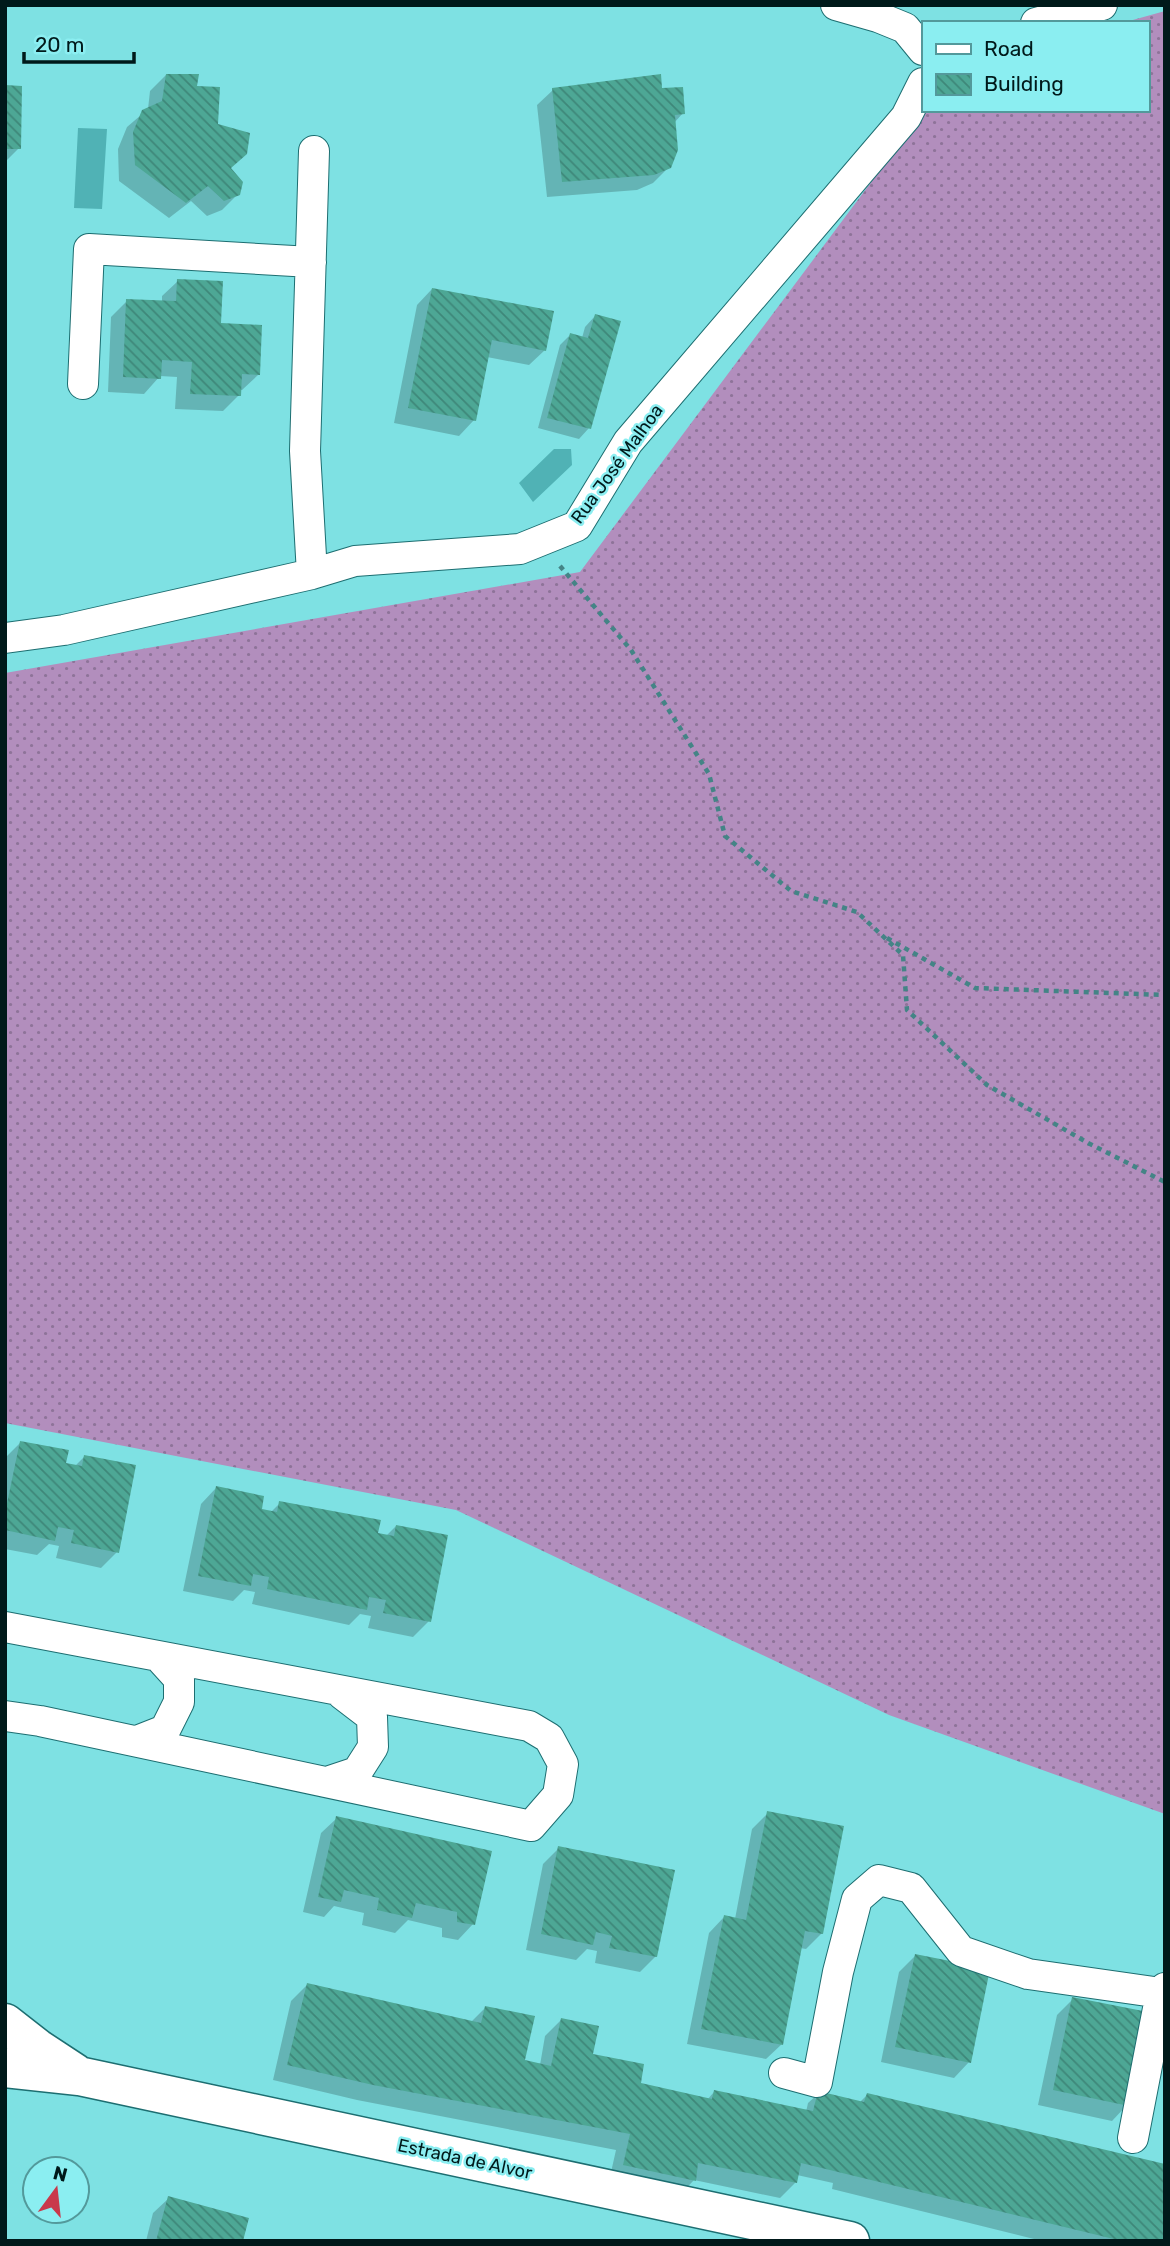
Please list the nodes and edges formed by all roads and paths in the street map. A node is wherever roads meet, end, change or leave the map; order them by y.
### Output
1 (836, 5) edge
2 (1102, 5) edge
3 (1043, 21) edge
4 (922, 49) edge
5 (922, 85) edge
6 (314, 151) dead end
7 (311, 262) junction
8 (83, 384) dead end
9 (539, 542) junction
10 (312, 574) junction
11 (5, 638) edge
12 (880, 934) junction
13 (1165, 995) edge
14 (1165, 1182) edge
15 (5, 1627) edge
16 (159, 1657) junction
17 (340, 1691) junction
18 (5, 1716) edge
19 (137, 1741) junction
20 (327, 1782) junction
21 (1163, 1990) edge
22 (5, 2022) edge
23 (5, 2068) edge
24 (784, 2073) dead end
25 (79, 2076) junction
26 (1133, 2138) dead end
27 (850, 2241) edge

1 - 4 street
2 - 3 street
5 - 9 street, Rua José Malhoa
6 - 7 street
7 - 8 street
7 - 10 street
9 - 10 street, Rua José Malhoa
9 - 12 path
10 - 11 street, Rua José Malhoa
12 - 13 path
12 - 14 path
15 - 16 street
16 - 17 street
16 - 19 street
17 - 20 street
17 - 20 street
18 - 19 street
19 - 20 street
21 - 24 street
21 - 26 street
22 - 25 street
23 - 25 street, Estrada de Alvor
25 - 27 street, Estrada de Alvor

